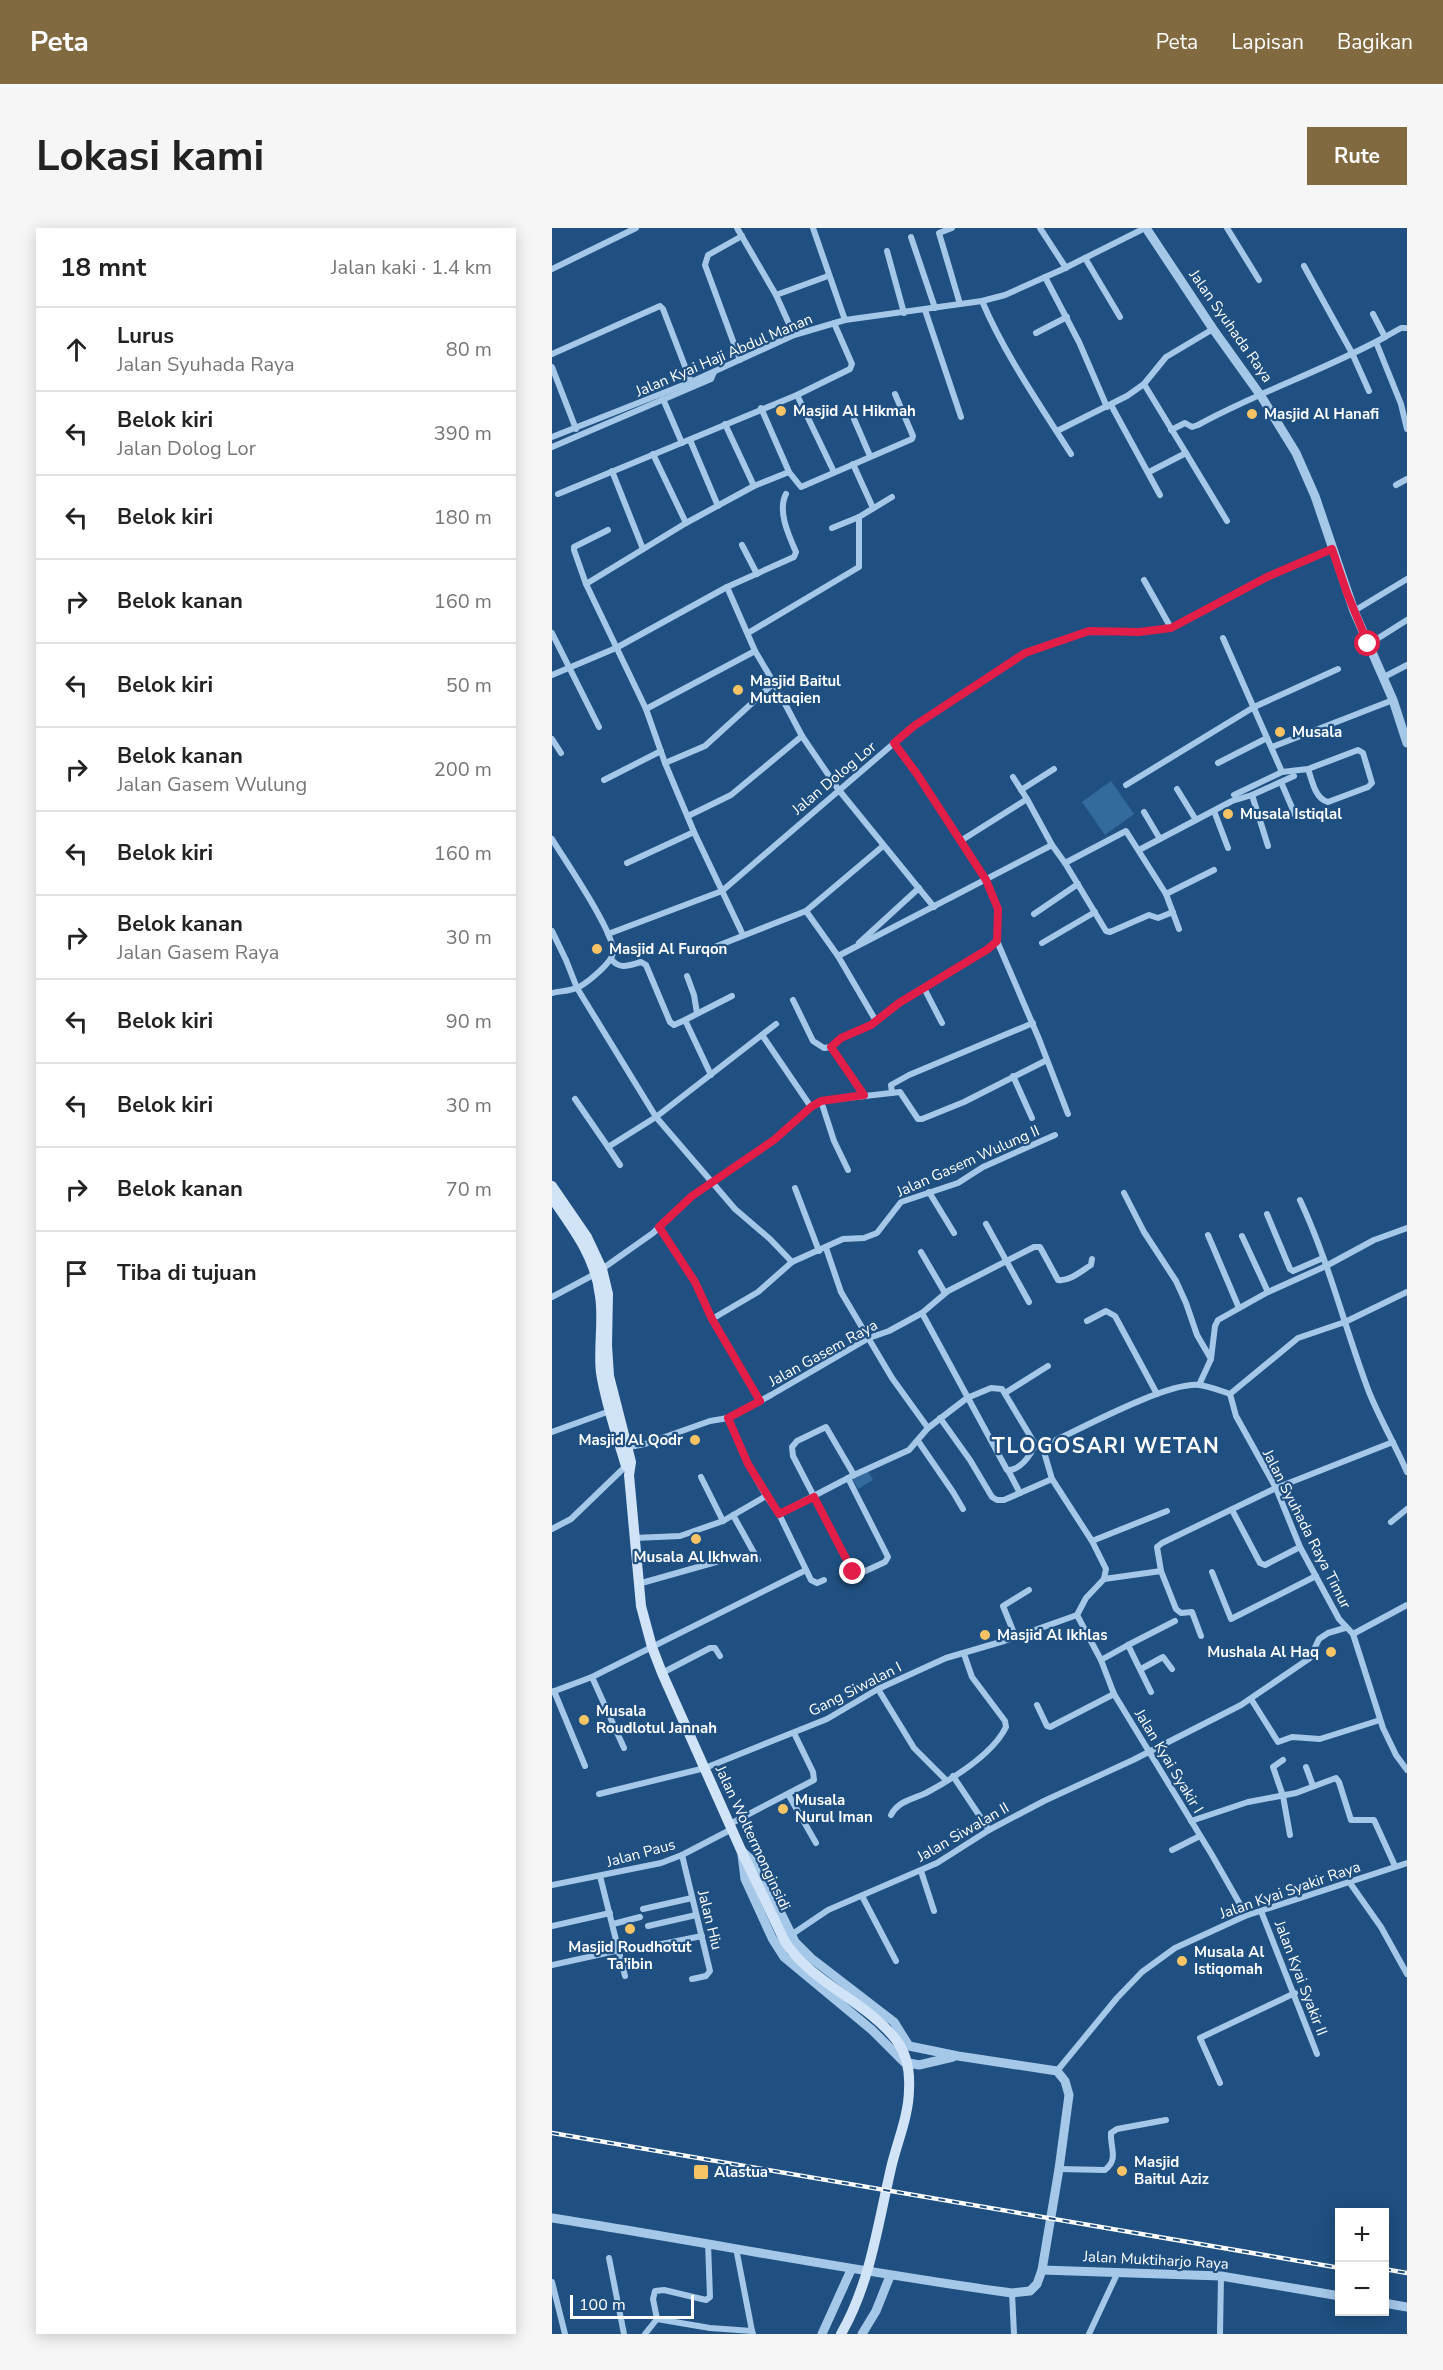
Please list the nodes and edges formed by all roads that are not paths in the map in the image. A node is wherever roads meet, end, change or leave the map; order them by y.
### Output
1 (737, 228) edge
2 (813, 228) edge
3 (952, 228) edge
4 (1040, 228) edge
5 (1146, 228) edge
6 (1227, 228) edge
7 (633, 230) edge
8 (742, 236) junction
9 (911, 237) dead end
10 (887, 251) dead end
11 (1084, 258) junction
12 (1304, 266) dead end
13 (1066, 268) junction
14 (552, 269) edge
15 (828, 276) junction
16 (1045, 277) junction
17 (1259, 280) dead end
18 (777, 295) junction
19 (982, 301) junction
20 (960, 304) junction
21 (935, 308) junction
22 (925, 310) junction
23 (904, 313) junction
24 (1373, 314) dead end
25 (1067, 317) junction
26 (1120, 317) dead end
27 (845, 320) junction
28 (834, 323) junction
29 (1407, 328) edge
30 (1213, 329) junction
31 (1036, 333) dead end
32 (794, 335) junction
33 (1385, 337) junction
34 (1376, 342) junction
35 (1352, 353) junction
36 (552, 354) edge
37 (740, 360) junction
38 (552, 367) edge
39 (714, 372) junction
40 (554, 377) edge
41 (691, 382) junction
42 (1144, 384) junction
43 (1369, 391) dead end
44 (895, 394) dead end
45 (797, 395) junction
46 (1261, 396) junction
47 (663, 398) junction
48 (1404, 402) edge
49 (1109, 406) junction
50 (761, 408) junction
51 (962, 417) dead end
52 (854, 419) dead end
53 (725, 424) junction
54 (576, 429) junction
55 (1407, 429) edge
56 (1171, 430) junction
57 (1057, 431) junction
58 (552, 438) edge
59 (690, 440) junction
60 (682, 443) junction
61 (552, 447) edge
62 (1186, 453) junction
63 (653, 454) junction
64 (1071, 454) dead end
65 (870, 456) junction
66 (853, 464) junction
67 (612, 471) junction
68 (789, 472) junction
69 (834, 472) junction
70 (1149, 472) junction
71 (1407, 479) edge
72 (754, 486) junction
73 (1396, 486) dead end
74 (558, 494) dead end
75 (786, 494) dead end
76 (1160, 495) dead end
77 (892, 497) dead end
78 (718, 506) junction
79 (873, 508) junction
80 (859, 517) junction
81 (1227, 520) dead end
82 (686, 523) junction
83 (832, 528) dead end
84 (608, 530) dead end
85 (742, 544) dead end
86 (643, 549) junction
87 (1332, 549) junction
88 (757, 574) junction
89 (1407, 579) edge
90 (1144, 580) dead end
91 (586, 584) junction
92 (727, 587) junction
93 (1354, 611) junction
94 (1407, 620) edge
95 (1171, 628) junction
96 (552, 633) edge
97 (748, 633) junction
98 (1223, 638) dead end
99 (1368, 644) junction
100 (616, 648) junction
101 (755, 651) junction
102 (1407, 665) edge
103 (568, 668) junction
104 (1338, 669) dead end
105 (552, 675) edge
106 (1384, 677) junction
107 (774, 683) junction
108 (1393, 700) junction
109 (1254, 707) junction
110 (646, 709) junction
111 (599, 727) dead end
112 (802, 736) junction
113 (1267, 738) junction
114 (552, 739) edge
115 (894, 743) junction
116 (1407, 743) edge
117 (1272, 747) junction
118 (661, 751) junction
119 (561, 753) dead end
120 (665, 763) junction
121 (1218, 763) dead end
122 (1054, 768) dead end
123 (1308, 769) junction
124 (1282, 772) junction
125 (1294, 776) dead end
126 (1013, 777) dead end
127 (604, 780) dead end
128 (1281, 782) junction
129 (1126, 784) dead end
130 (838, 789) junction
131 (1021, 789) junction
132 (1177, 789) dead end
133 (1234, 795) dead end
134 (1252, 795) junction
135 (1028, 799) junction
136 (1214, 811) junction
137 (1144, 812) dead end
138 (688, 816) junction
139 (1296, 817) dead end
140 (1196, 820) junction
141 (694, 832) junction
142 (552, 839) edge
143 (1160, 839) junction
144 (962, 840) junction
145 (1052, 845) junction
146 (883, 846) junction
147 (1268, 846) dead end
148 (1228, 848) dead end
149 (1139, 850) junction
150 (627, 863) dead end
151 (1065, 863) junction
152 (1214, 870) dead end
153 (986, 880) junction
154 (1078, 884) junction
155 (919, 888) junction
156 (722, 891) junction
157 (1166, 894) junction
158 (934, 907) junction
159 (806, 911) junction
160 (1095, 912) junction
161 (1173, 912) junction
162 (1034, 914) dead end
163 (1179, 929) dead end
164 (552, 931) edge
165 (608, 934) junction
166 (742, 935) junction
167 (997, 941) junction
168 (1042, 943) dead end
169 (855, 947) junction
170 (712, 948) dead end
171 (838, 956) junction
172 (612, 960) junction
173 (687, 976) dead end
174 (577, 988) junction
175 (924, 988) junction
176 (552, 993) edge
177 (732, 996) dead end
178 (793, 1000) dead end
179 (697, 1013) junction
180 (685, 1020) junction
181 (876, 1021) junction
182 (942, 1023) dead end
183 (1033, 1023) junction
184 (776, 1024) dead end
185 (762, 1035) junction
186 (831, 1047) junction
187 (1047, 1060) junction
188 (711, 1075) junction
189 (1013, 1076) junction
190 (892, 1093) junction
191 (864, 1095) junction
192 (575, 1099) dead end
193 (821, 1101) junction
194 (811, 1107) junction
195 (1068, 1114) dead end
196 (656, 1117) junction
197 (1032, 1118) dead end
198 (1055, 1135) dead end
199 (608, 1147) junction
200 (620, 1165) dead end
201 (848, 1170) dead end
202 (713, 1180) junction
203 (552, 1186) edge
204 (795, 1188) dead end
205 (929, 1192) junction
206 (1124, 1193) dead end
207 (552, 1198) edge
208 (1300, 1200) dead end
209 (1267, 1214) dead end
210 (986, 1224) dead end
211 (659, 1227) junction
212 (1407, 1228) edge
213 (954, 1233) dead end
214 (1208, 1235) dead end
215 (1242, 1236) dead end
216 (823, 1249) junction
217 (921, 1252) dead end
218 (1092, 1258) dead end
219 (792, 1262) junction
220 (1007, 1262) junction
221 (1324, 1262) junction
222 (599, 1271) junction
223 (1268, 1292) junction
224 (945, 1293) junction
225 (1406, 1294) edge
226 (552, 1297) edge
227 (1029, 1302) dead end
228 (1237, 1305) junction
229 (922, 1313) junction
230 (712, 1319) junction
231 (1087, 1321) dead end
232 (1345, 1322) junction
233 (869, 1338) junction
234 (1209, 1357) junction
235 (1048, 1366) dead end
236 (1198, 1385) junction
237 (1005, 1393) junction
238 (1157, 1394) junction
239 (1230, 1394) junction
240 (967, 1398) junction
241 (760, 1401) junction
242 (610, 1411) junction
243 (728, 1418) junction
244 (940, 1418) junction
245 (928, 1428) junction
246 (552, 1432) edge
247 (918, 1441) junction
248 (1393, 1442) junction
249 (625, 1448) junction
250 (1040, 1448) junction
251 (629, 1468) junction
252 (1010, 1472) junction
253 (1407, 1472) edge
254 (851, 1476) junction
255 (701, 1477) dead end
256 (1052, 1479) junction
257 (1276, 1488) junction
258 (1020, 1493) junction
259 (766, 1496) junction
260 (814, 1497) junction
261 (963, 1509) dead end
262 (1407, 1509) edge
263 (1232, 1510) junction
264 (1167, 1512) dead end
265 (779, 1514) junction
266 (733, 1515) junction
267 (723, 1521) junction
268 (1391, 1522) dead end
269 (552, 1529) edge
270 (634, 1538) junction
271 (1092, 1541) junction
272 (1300, 1547) junction
273 (758, 1560) dead end
274 (716, 1562) dead end
275 (806, 1570) junction
276 (1161, 1571) junction
277 (1212, 1572) dead end
278 (1316, 1576) junction
279 (1104, 1579) junction
280 (824, 1580) dead end
281 (638, 1584) junction
282 (1029, 1590) dead end
283 (1407, 1605) edge
284 (1077, 1616) junction
285 (1175, 1621) dead end
286 (1346, 1628) junction
287 (1353, 1634) junction
288 (1201, 1636) dead end
289 (1016, 1638) junction
290 (1128, 1645) junction
291 (652, 1647) junction
292 (964, 1654) junction
293 (720, 1656) dead end
294 (1101, 1660) junction
295 (1141, 1669) junction
296 (1172, 1669) dead end
297 (662, 1673) junction
298 (592, 1677) junction
299 (878, 1689) junction
300 (553, 1692) edge
301 (1150, 1692) dead end
302 (1114, 1694) junction
303 (1251, 1699) junction
304 (1037, 1705) dead end
305 (1380, 1720) junction
306 (794, 1733) junction
307 (624, 1748) dead end
308 (1150, 1752) junction
309 (1407, 1756) edge
310 (1283, 1760) dead end
311 (1399, 1760) junction
312 (585, 1766) dead end
313 (1306, 1767) dead end
314 (705, 1768) junction
315 (1407, 1770) edge
316 (953, 1776) junction
317 (946, 1780) junction
318 (1313, 1786) junction
319 (599, 1794) dead end
320 (788, 1794) junction
321 (1283, 1796) junction
322 (891, 1815) dead end
323 (1191, 1821) junction
324 (731, 1826) junction
325 (989, 1830) junction
326 (1290, 1835) dead end
327 (1200, 1836) junction
328 (816, 1843) dead end
329 (1172, 1850) dead end
330 (743, 1853) junction
331 (682, 1855) junction
332 (1407, 1863) edge
333 (1395, 1866) junction
334 (921, 1871) junction
335 (600, 1876) junction
336 (1350, 1883) junction
337 (552, 1884) edge
338 (862, 1896) junction
339 (692, 1898) junction
340 (643, 1909) dead end
341 (934, 1911) dead end
342 (1262, 1911) junction
343 (610, 1913) junction
344 (696, 1915) junction
345 (1245, 1916) junction
346 (640, 1917) dead end
347 (613, 1924) junction
348 (552, 1926) edge
349 (648, 1926) dead end
350 (790, 1935) junction
351 (702, 1936) junction
352 (620, 1950) junction
353 (627, 1951) dead end
354 (896, 1961) dead end
355 (552, 1965) edge
356 (1407, 1974) edge
357 (625, 1976) dead end
358 (692, 1979) dead end
359 (1295, 1993) junction
360 (909, 2046) junction
361 (1317, 2054) dead end
362 (958, 2056) junction
363 (919, 2065) junction
364 (1057, 2071) junction
365 (1220, 2083) dead end
366 (1166, 2120) dead end
367 (1059, 2169) junction
368 (552, 2218) edge
369 (708, 2243) junction
370 (736, 2248) junction
371 (609, 2258) dead end
372 (851, 2270) junction
373 (1042, 2270) junction
374 (1118, 2272) junction
375 (890, 2276) junction
376 (1221, 2276) junction
377 (552, 2282) edge
378 (1012, 2293) junction
379 (1335, 2295) edge
380 (1389, 2304) edge
381 (1407, 2307) edge
382 (657, 2319) junction
383 (753, 2332) edge
384 (565, 2334) edge
385 (624, 2334) edge
386 (645, 2334) edge
387 (822, 2334) edge
388 (841, 2334) edge
389 (862, 2334) edge
390 (1014, 2334) edge
391 (1089, 2334) edge
392 (1220, 2334) edge

1 - 8 street
2 - 15 street
3 - 20 street
4 - 13 street
5 - 11 street, Jalan Kyai Haji Abdul Manan
5 - 30 street, Jalan Syuhada Raya
6 - 17 street
7 - 14 street
8 - 18 street
8 - 37 street
9 - 21 street
10 - 23 street
11 - 13 street, Jalan Kyai Haji Abdul Manan
11 - 26 street
12 - 35 street
13 - 16 street, Jalan Kyai Haji Abdul Manan
15 - 18 street
15 - 27 street
16 - 19 street, Jalan Kyai Haji Abdul Manan
16 - 25 street
18 - 32 street
19 - 20 street, Jalan Kyai Haji Abdul Manan
19 - 57 street
20 - 21 street, Jalan Kyai Haji Abdul Manan
21 - 22 street, Jalan Kyai Haji Abdul Manan
22 - 23 street, Jalan Kyai Haji Abdul Manan
22 - 51 street
23 - 27 street, Jalan Kyai Haji Abdul Manan
24 - 33 street
25 - 31 street
25 - 49 street
27 - 28 street, Jalan Kyai Haji Abdul Manan
28 - 32 street, Jalan Kyai Haji Abdul Manan
28 - 45 street
29 - 33 street
30 - 42 street
30 - 46 street, Jalan Syuhada Raya
32 - 37 street, Jalan Kyai Haji Abdul Manan
33 - 34 street
34 - 35 street
34 - 48 street
35 - 43 street
35 - 46 street
36 - 41 street
37 - 39 street, Jalan Kyai Haji Abdul Manan
38 - 40 street
39 - 41 street, Jalan Kyai Haji Abdul Manan
39 - 47 street
40 - 54 street
41 - 47 street, Jalan Kyai Haji Abdul Manan
42 - 49 street
42 - 56 street
44 - 65 street
45 - 50 street
45 - 69 street
46 - 56 street
46 - 87 street, Jalan Syuhada Raya
47 - 54 street, Jalan Kyai Haji Abdul Manan
47 - 60 street
47 - 61 street
48 - 55 street
49 - 57 street
49 - 70 street
50 - 53 street
50 - 68 street
52 - 65 street
53 - 59 street
53 - 72 street
54 - 58 street, Jalan Kyai Haji Abdul Manan
56 - 62 street
57 - 64 street
59 - 60 street
59 - 78 street
60 - 63 street
62 - 70 street
62 - 81 street
63 - 67 street
63 - 82 street
65 - 66 street
66 - 69 street
66 - 79 street
67 - 74 street
67 - 86 street
68 - 69 street
68 - 72 street
70 - 76 street
71 - 73 street
72 - 78 street
75 - 88 street
77 - 79 street
78 - 82 street
79 - 80 street
80 - 83 street
80 - 97 street
82 - 86 street
84 - 91 street
85 - 88 street
86 - 91 street
87 - 93 street, Jalan Syuhada Raya
87 - 95 street, Jalan Dolog Lor
88 - 92 street
89 - 93 street
90 - 95 street
91 - 100 street
92 - 97 street
92 - 100 street
93 - 99 street, Jalan Syuhada Raya
94 - 99 street
95 - 115 street, Jalan Dolog Lor
96 - 103 street
97 - 101 street
98 - 109 street
99 - 106 street, Jalan Syuhada Raya
100 - 103 street
100 - 110 street
101 - 107 street
101 - 110 street
102 - 106 street
103 - 105 street
103 - 111 street
104 - 109 street
106 - 108 street, Jalan Syuhada Raya
107 - 112 street
107 - 120 street
108 - 116 street, Jalan Syuhada Raya
108 - 117 street
109 - 113 street
109 - 129 street
110 - 118 street
112 - 130 street
112 - 138 street
113 - 117 street
113 - 121 street
114 - 119 street
115 - 130 street, Jalan Dolog Lor
115 - 144 street
117 - 124 street
118 - 120 street
118 - 127 street
120 - 138 street
122 - 131 street
123 - 123 street
123 - 124 street
124 - 133 street
125 - 128 street
126 - 131 street
128 - 134 street
128 - 139 street
130 - 146 street
130 - 156 street, Jalan Dolog Lor
131 - 135 street
132 - 140 street
134 - 136 street
134 - 147 street
135 - 144 street
135 - 145 street
136 - 140 street
136 - 148 street
137 - 143 street
138 - 141 street
140 - 143 street
141 - 150 street
141 - 156 street
142 - 165 street
143 - 149 street
144 - 153 street
145 - 151 street
145 - 153 street
146 - 155 street
146 - 159 street
149 - 151 street
149 - 157 street
151 - 154 street
152 - 157 street
153 - 158 street
153 - 167 street
154 - 160 street
154 - 162 street
155 - 158 street
155 - 169 street
156 - 165 street, Jalan Dolog Lor
156 - 166 street
157 - 161 street
158 - 169 street
159 - 166 street
159 - 171 street
160 - 161 street
160 - 168 street
161 - 163 street
164 - 174 street
165 - 172 street
166 - 170 street
167 - 175 street
167 - 183 street
169 - 171 street
171 - 181 street
172 - 174 street
172 - 180 street
173 - 179 street
174 - 176 street
174 - 196 street
175 - 181 street
175 - 182 street
177 - 179 street
178 - 186 street
179 - 180 street
180 - 188 street
181 - 186 street
183 - 187 street
183 - 190 street
184 - 185 street
185 - 188 street
185 - 194 street
186 - 191 street
187 - 189 street
187 - 195 street
188 - 196 street
189 - 190 street
189 - 197 street
190 - 191 street
191 - 193 street
192 - 199 street
193 - 194 street
193 - 201 street
194 - 202 street
196 - 199 street
196 - 202 street
198 - 205 street, Jalan Gasem Wulung II
199 - 200 street
202 - 211 street
202 - 219 street
203 - 222 main road, Jalan Woltermonginsidi
204 - 216 street
205 - 213 street
205 - 216 street, Jalan Gasem Wulung II
206 - 234 street
207 - 222 main road, Jalan Woltermonginsidi
208 - 221 street
209 - 221 street
210 - 220 street
211 - 222 street
211 - 230 street
212 - 221 street
214 - 228 street
215 - 223 street
216 - 219 street, Jalan Gasem Wulung II
216 - 233 street
217 - 224 street
218 - 220 street, Jalan Gasem Raya
219 - 230 street, Jalan Gasem Wulung II
220 - 224 street, Jalan Gasem Raya
220 - 227 street
221 - 223 street
221 - 232 street
222 - 226 street
222 - 242 main road, Jalan Woltermonginsidi
222 - 249 main road, Jalan Woltermonginsidi
223 - 228 street
224 - 229 street, Jalan Gasem Raya
225 - 232 street
228 - 234 street
229 - 233 street, Jalan Gasem Raya
229 - 240 street
230 - 241 street
231 - 238 street
232 - 239 street
232 - 248 street
233 - 241 street, Jalan Gasem Raya
233 - 245 street
234 - 236 street
235 - 237 street
236 - 238 street
236 - 239 street
237 - 240 street
237 - 250 street
238 - 250 street
239 - 257 street, Jalan Syuhada Raya Timur
240 - 244 street
240 - 252 street
241 - 243 street, Jalan Gasem Raya
242 - 246 street
242 - 249 main road, Jalan Woltermonginsidi
243 - 249 street, Jalan Gasem Raya
243 - 259 street
244 - 245 street
244 - 258 street
245 - 247 street
247 - 254 street
247 - 261 street
248 - 253 street
248 - 257 street
249 - 251 main road, Jalan Woltermonginsidi
250 - 252 street
250 - 256 street
251 - 269 street
251 - 270 main road, Jalan Woltermonginsidi
252 - 258 street
254 - 260 street
254 - 260 street
254 - 260 street
255 - 267 street
256 - 258 street
256 - 271 street
257 - 263 street
257 - 272 street, Jalan Syuhada Raya Timur
259 - 265 street
259 - 266 street
260 - 265 street
262 - 268 street
263 - 272 street
263 - 276 street
264 - 271 street
265 - 275 street
266 - 267 street
266 - 273 street
267 - 270 street
270 - 281 main road, Jalan Woltermonginsidi
271 - 279 street
272 - 278 street, Jalan Syuhada Raya Timur
274 - 281 street
275 - 280 street
275 - 291 street
276 - 279 street
276 - 288 street
277 - 278 street
278 - 286 street, Jalan Syuhada Raya Timur
279 - 284 street
281 - 291 main road, Jalan Woltermonginsidi
282 - 289 street
283 - 287 street
284 - 289 street, Gang Siwalan I
284 - 294 street, Jalan Kyai Syakir I
285 - 290 street
286 - 287 street, Jalan Syuhada Raya Timur
286 - 303 street, Jalan Siwalan II
287 - 305 street
289 - 292 street, Gang Siwalan I
290 - 294 street
290 - 295 street
291 - 297 main road, Jalan Woltermonginsidi
291 - 298 street
292 - 299 street, Gang Siwalan I
292 - 316 street
293 - 297 street
294 - 302 street, Jalan Kyai Syakir I
295 - 296 street
295 - 301 street
297 - 314 main road, Jalan Woltermonginsidi
298 - 300 street
298 - 307 street
299 - 306 street, Gang Siwalan I
299 - 317 street
300 - 312 street
302 - 304 street
302 - 308 street, Jalan Kyai Syakir I
303 - 305 street
303 - 308 street, Jalan Siwalan II
305 - 311 street
306 - 314 street, Gang Siwalan I
306 - 320 street, Jalan Paus
308 - 323 street, Jalan Kyai Syakir I
308 - 325 street, Jalan Siwalan II
309 - 311 street
310 - 321 street
311 - 315 street
313 - 318 street
314 - 319 street, Gang Siwalan I
314 - 324 main road, Jalan Woltermonginsidi
316 - 317 street
316 - 325 street
317 - 322 street
318 - 321 street
318 - 333 street
320 - 324 street, Jalan Paus
320 - 328 street
321 - 323 street
321 - 326 street
323 - 327 street, Jalan Kyai Syakir I
324 - 330 main road, Jalan Woltermonginsidi
324 - 331 street, Jalan Paus
325 - 334 street, Jalan Siwalan II
327 - 329 street
327 - 345 street, Jalan Kyai Syakir I
330 - 350 street
330 - 363 street
330 - 388 main road, Jalan Woltermonginsidi
331 - 335 street, Jalan Paus
331 - 339 street, Jalan Hiu
332 - 333 street, Jalan Kyai Syakir Raya
333 - 336 street, Jalan Kyai Syakir Raya
334 - 338 street, Jalan Siwalan II
334 - 341 street
335 - 337 street, Jalan Paus
335 - 343 street
336 - 342 street, Jalan Kyai Syakir Raya
336 - 356 street
338 - 350 street, Jalan Siwalan II
338 - 354 street
339 - 340 street
339 - 344 street, Jalan Hiu
342 - 345 street, Jalan Kyai Syakir Raya
342 - 359 street, Jalan Kyai Syakir II
343 - 347 street
343 - 348 street
344 - 349 street
344 - 351 street, Jalan Hiu
345 - 364 street, Jalan Kyai Syakir Raya
346 - 347 street
347 - 352 street
350 - 360 street
351 - 353 street
351 - 358 street, Jalan Hiu
352 - 355 street
352 - 357 street
359 - 361 street, Jalan Kyai Syakir II
359 - 365 street
360 - 362 street
360 - 363 street
362 - 363 street
362 - 364 street
364 - 367 street
366 - 367 street
367 - 373 street
368 - 369 street
369 - 370 street
369 - 382 street
370 - 372 street
370 - 383 street
371 - 385 street
372 - 375 street
372 - 387 street
373 - 374 street, Jalan Muktiharjo Raya
373 - 378 street
374 - 376 street, Jalan Muktiharjo Raya
374 - 391 street
375 - 378 street
375 - 389 street
376 - 379 street, Jalan Muktiharjo Raya
376 - 392 street
377 - 384 street
378 - 390 street
380 - 381 street
382 - 383 street
382 - 386 street

